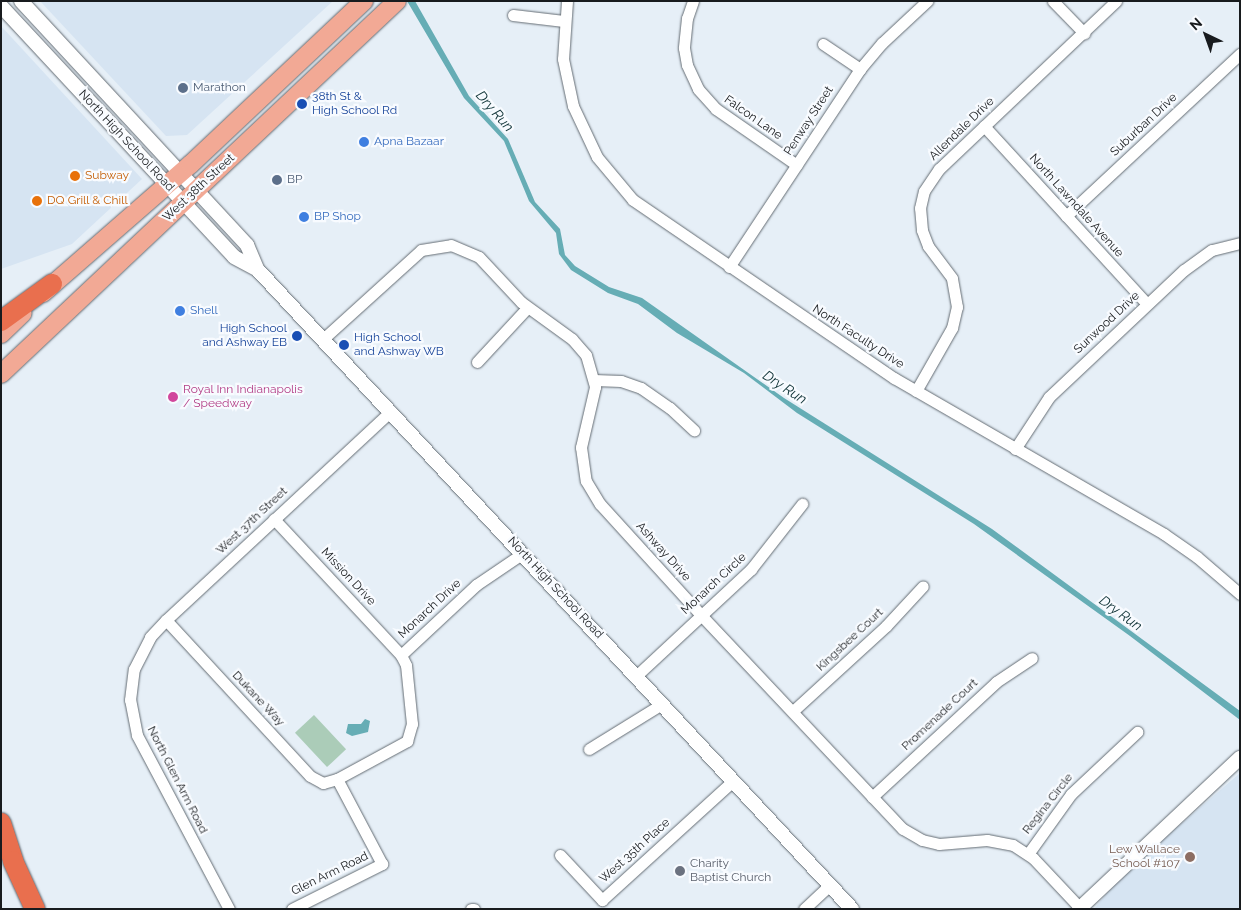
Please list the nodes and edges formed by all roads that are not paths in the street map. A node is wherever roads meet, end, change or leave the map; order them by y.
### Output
1 (21, 1) edge
2 (364, 1) edge
3 (567, 1) edge
4 (693, 1) edge
5 (927, 1) edge
6 (1053, 1) edge
7 (1116, 1) edge
8 (396, 3) edge
9 (1, 6) edge
10 (513, 14) dead end
11 (564, 21) junction
12 (1084, 33) junction
13 (823, 44) dead end
14 (1240, 54) edge
15 (860, 69) junction
16 (984, 126) junction
17 (797, 165) junction
18 (180, 173) junction
19 (165, 183) junction
20 (196, 190) junction
21 (183, 203) junction
22 (1066, 216) junction
23 (1240, 243) edge
24 (729, 268) junction
25 (257, 269) junction
26 (52, 284) junction
27 (1147, 304) junction
28 (528, 308) junction
29 (1, 322) edge
30 (1, 334) edge
31 (323, 338) junction
32 (477, 362) dead end
33 (1, 374) edge
34 (594, 380) junction
35 (916, 391) junction
36 (391, 411) junction
37 (694, 430) dead end
38 (1015, 449) junction
39 (802, 504) dead end
40 (274, 519) junction
41 (523, 554) junction
42 (923, 586) dead end
43 (1240, 594) edge
44 (701, 615) junction
45 (166, 620) junction
46 (401, 654) junction
47 (139, 656) joint
48 (1032, 658) dead end
49 (636, 676) junction
50 (662, 704) junction
51 (793, 711) junction
52 (1137, 732) dead end
53 (589, 748) dead end
54 (1240, 758) edge
55 (337, 779) junction
56 (733, 781) junction
57 (872, 797) junction
58 (1, 823) edge
59 (1028, 854) junction
60 (560, 855) dead end
61 (830, 885) junction
62 (1080, 908) edge
63 (35, 909) edge
64 (229, 909) edge
65 (292, 909) edge
66 (804, 909) edge
67 (852, 909) edge

1 - 18 street, North High School Road
2 - 18 main road, West 38th Street
3 - 11 street, North Faculty Drive
4 - 17 street, Falcon Lane
5 - 15 street, Penway Street
6 - 12 street
7 - 12 street, Allendale Drive
8 - 20 main road, West 38th Street
9 - 19 street, North High School Road
10 - 11 street
11 - 24 street, North Faculty Drive
12 - 16 street, Allendale Drive
13 - 15 street
14 - 22 street, Suburban Drive
15 - 17 street, Penway Street
16 - 22 street, North Lawndale Avenue
16 - 35 street, Allendale Drive
17 - 24 street, Penway Street
18 - 19 main road, West 38th Street
18 - 20 street, North High School Road
19 - 21 street, North High School Road
19 - 26 main road, West 38th Street
20 - 21 main road, West 38th Street
20 - 25 street, North High School Road
21 - 25 street, North High School Road
21 - 33 main road, West 38th Street
22 - 27 street, North Lawndale Avenue
23 - 27 street, Sunwood Drive
24 - 35 street, North Faculty Drive
25 - 31 street, North High School Road
26 - 29 highway
26 - 30 main road, West 38th Street
27 - 38 street, Sunwood Drive
28 - 31 street, Ashway Drive
28 - 32 street
28 - 34 street, Ashway Drive
31 - 36 street, North High School Road
34 - 37 street
34 - 44 street, Ashway Drive
35 - 38 street, North Faculty Drive
36 - 40 street, West 37th Street
36 - 41 street, North High School Road
38 - 43 street, North Faculty Drive
39 - 44 street, Monarch Circle
40 - 45 street, West 37th Street
40 - 46 street, Mission Drive
41 - 46 street, Monarch Drive
41 - 49 street, North High School Road
42 - 51 street, Kingsbee Court
44 - 49 street, Monarch Circle
44 - 51 street, Ashway Drive
45 - 47 street, West 37th Street
45 - 55 street, Dukane Way
46 - 55 street, Monarch Drive
47 - 64 street, North Glen Arm Road
48 - 57 street, Promenade Court
49 - 50 street, North High School Road
50 - 53 street
50 - 56 street, North High School Road
51 - 57 street, Ashway Drive
52 - 59 street, Regina Circle
54 - 62 street
55 - 65 street, Glen Arm Road
56 - 60 street, West 35th Place
56 - 61 street, North High School Road
57 - 59 street, Ashway Drive
58 - 63 highway
59 - 62 street, Ashway Drive
61 - 66 street
61 - 67 street, North High School Road

